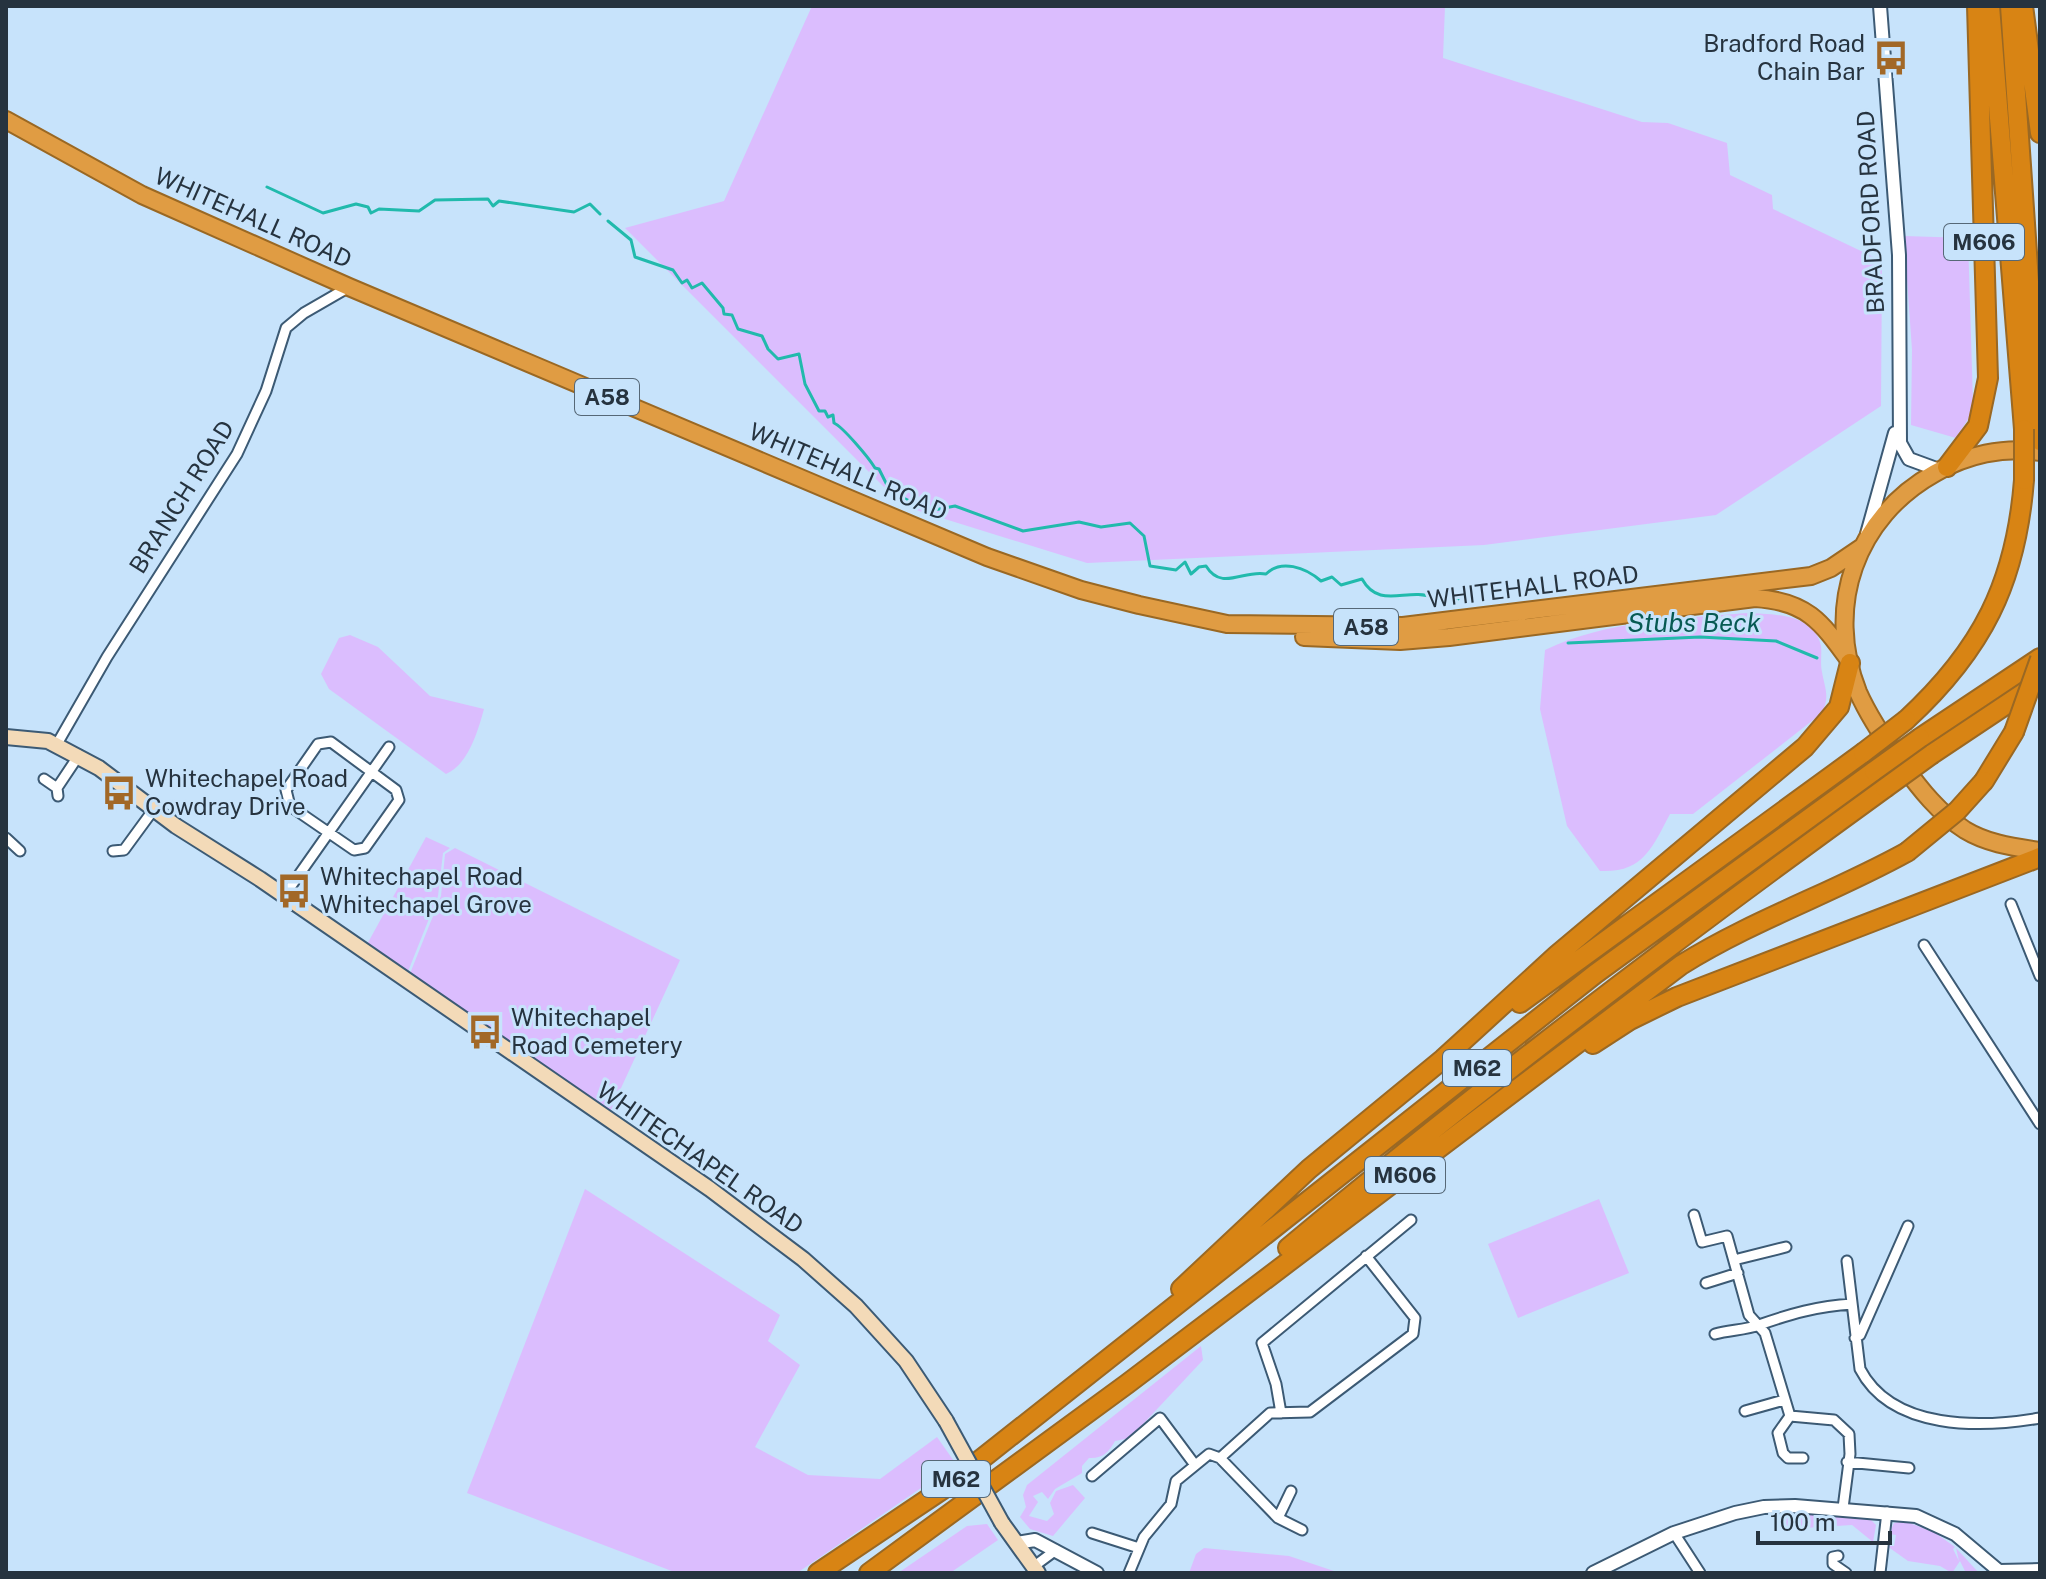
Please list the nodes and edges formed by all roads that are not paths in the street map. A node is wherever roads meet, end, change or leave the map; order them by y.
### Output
1 (1880, 6) edge
2 (1977, 6) edge
3 (1990, 6) edge
4 (2010, 6) edge
5 (2023, 6) edge
6 (6, 120) edge
7 (2040, 133) edge
8 (349, 287) junction
9 (1900, 415) junction
10 (2031, 430) edge
11 (2040, 441) edge
12 (2040, 452) edge
13 (1943, 468) junction
14 (1863, 544) junction
15 (1227, 624) junction
16 (2040, 659) edge
17 (1850, 662) junction
18 (2040, 682) edge
19 (6, 737) edge
20 (57, 744) junction
21 (389, 747) dead end
22 (79, 755) junction
23 (371, 772) junction
24 (44, 779) dead end
25 (154, 809) junction
26 (328, 832) junction
27 (6, 838) edge
28 (20, 851) dead end
29 (113, 851) dead end
30 (2040, 851) edge
31 (2040, 857) edge
32 (284, 896) junction
33 (2011, 904) dead end
34 (1924, 945) dead end
35 (2036, 955) edge
36 (2040, 976) edge
37 (1443, 1059) junction
38 (1473, 1124) junction
39 (2040, 1124) edge
40 (1694, 1215) dead end
41 (1411, 1220) dead end
42 (1908, 1226) dead end
43 (1786, 1247) dead end
44 (1366, 1256) junction
45 (1734, 1260) junction
46 (1847, 1261) dead end
47 (1738, 1273) junction
48 (1706, 1283) dead end
49 (1852, 1304) junction
50 (1758, 1326) junction
51 (1715, 1334) dead end
52 (1855, 1338) junction
53 (1089, 1377) junction
54 (1127, 1384) junction
55 (1784, 1400) junction
56 (1745, 1411) dead end
57 (1281, 1413) junction
58 (1790, 1416) junction
59 (2040, 1418) edge
60 (1220, 1458) junction
61 (1803, 1458) dead end
62 (1847, 1462) junction
63 (1195, 1465) junction
64 (1909, 1468) dead end
65 (1092, 1476) dead end
66 (1291, 1491) dead end
67 (1843, 1508) junction
68 (1887, 1512) junction
69 (1278, 1518) junction
70 (1302, 1530) dead end
71 (1092, 1533) dead end
72 (1674, 1533) junction
73 (1016, 1543) junction
74 (1139, 1548) junction
75 (1056, 1550) junction
76 (1838, 1556) dead end
77 (1614, 1569) edge
78 (1035, 1570) edge
79 (2040, 1570) edge
80 (818, 1573) edge
81 (869, 1573) edge
82 (1097, 1573) edge
83 (1129, 1573) edge
84 (1593, 1573) edge
85 (1700, 1573) edge
86 (1846, 1573) edge
87 (1880, 1573) edge

1 - 9 street, BRADFORD ROAD
2 - 13 highway, M606
3 - 10 highway, M606
4 - 10 highway, M606
5 - 7 highway
6 - 8 highway, WHITEHALL ROAD / A58
8 - 15 highway, WHITEHALL ROAD / A58
8 - 20 street, BRANCH ROAD
9 - 13 street, BRADFORD ROAD
9 - 14 street, BRADFORD ROAD
10 - 11 highway, M606
10 - 37 highway, M606, bridge
12 - 13 highway
13 - 14 highway
14 - 15 highway, WHITEHALL ROAD / A58
14 - 17 highway
15 - 17 highway, A58
16 - 38 highway, M606, bridge
16 - 53 highway, M62, bridge
17 - 30 highway
17 - 37 highway
18 - 54 highway, M62, bridge
19 - 20 main road, WHITECHAPEL ROAD
20 - 22 main road, WHITECHAPEL ROAD
21 - 23 street
22 - 24 street
22 - 25 main road, WHITECHAPEL ROAD
23 - 26 street
23 - 26 street
23 - 26 street
25 - 29 street
25 - 32 main road, WHITECHAPEL ROAD
26 - 32 street
27 - 28 street
31 - 38 highway
32 - 73 main road, WHITECHAPEL ROAD, bridge
33 - 35 street
34 - 39 street
35 - 36 street
37 - 53 highway, M606
38 - 54 highway, M606
40 - 45 street
41 - 44 street
42 - 52 street
43 - 45 street
44 - 57 street
44 - 57 street
45 - 47 street
46 - 49 street
47 - 48 street
47 - 50 street
49 - 50 street
49 - 52 street
50 - 51 street
50 - 55 street
52 - 59 street
53 - 80 highway, M62
54 - 81 highway, M62
55 - 56 street
55 - 58 street
57 - 60 street
58 - 61 street
58 - 62 street
60 - 63 street
60 - 69 street
62 - 64 street
62 - 67 street
63 - 65 street
63 - 74 street
66 - 69 street
67 - 68 street
67 - 72 street
68 - 79 street
68 - 87 street
69 - 70 street
71 - 74 street
72 - 77 street
72 - 85 street
73 - 75 street
73 - 78 main road, WHITECHAPEL ROAD
74 - 83 street
75 - 78 street
75 - 82 street
76 - 86 street
77 - 84 street

